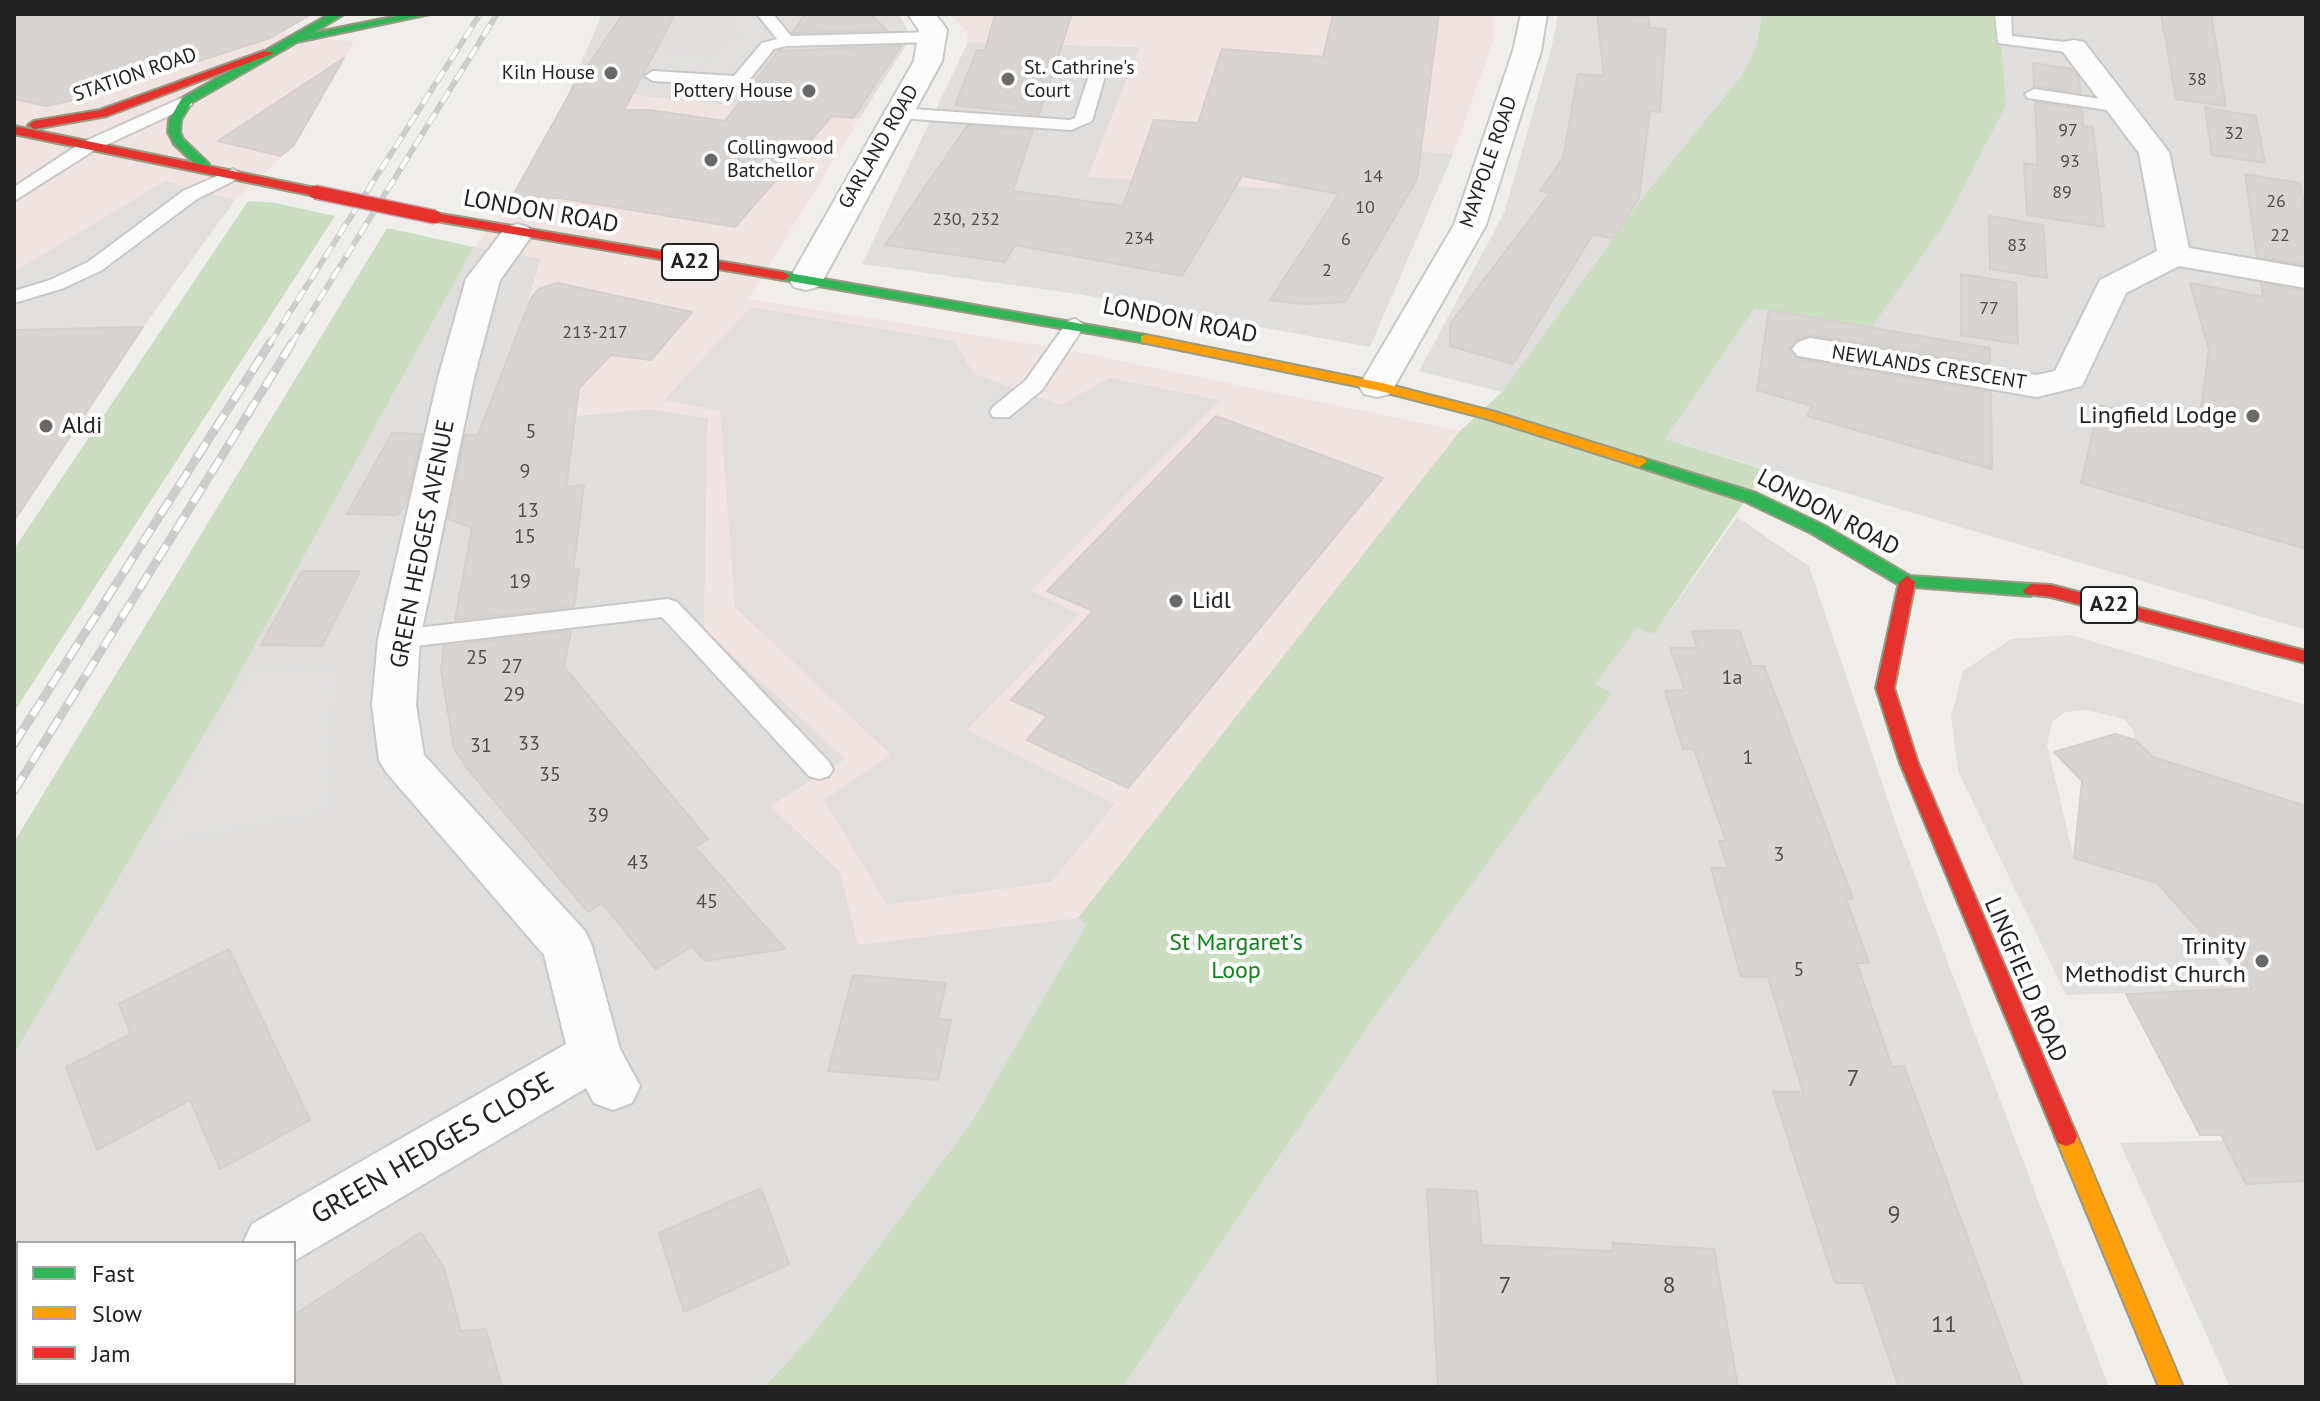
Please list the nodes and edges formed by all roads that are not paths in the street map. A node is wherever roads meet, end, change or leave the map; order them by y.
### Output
1 (338, 14) edge
2 (424, 14) edge
3 (765, 14) edge
4 (1534, 14) edge
5 (2003, 14) edge
6 (927, 26) edge
7 (299, 39) junction
8 (787, 41) junction
9 (2074, 48) joint
10 (268, 53) junction
11 (1099, 69) dead end
12 (653, 76) dead end
13 (2034, 94) dead end
14 (186, 101) junction
15 (2121, 107) junction
16 (898, 113) junction
17 (14, 128) edge
18 (87, 147) junction
19 (205, 167) junction
20 (233, 174) junction
21 (14, 195) edge
22 (517, 234) junction
23 (2174, 255) junction
24 (2306, 278) edge
25 (806, 280) junction
26 (14, 297) edge
27 (1075, 325) junction
28 (1810, 349) dead end
29 (1377, 386) junction
30 (1001, 412) dead end
31 (1907, 582) junction
32 (399, 639) junction
33 (2306, 657) edge
34 (819, 769) dead end
35 (604, 1070) joint
36 (276, 1241) edge
37 (2171, 1387) edge

1 - 7 main road, STATION ROAD / A22
2 - 7 main road
3 - 8 lane
4 - 29 street, MAYPOLE ROAD
5 - 9 lane
6 - 8 lane
6 - 16 street, GARLAND ROAD
7 - 10 main road, STATION ROAD / A22
8 - 12 lane
9 - 15 street
10 - 14 main road, STATION ROAD / A22
10 - 17 main road, STATION ROAD / A22
11 - 16 lane
13 - 15 lane
14 - 18 lane
14 - 19 main road, STATION ROAD
15 - 23 street
16 - 25 street, GARLAND ROAD
17 - 18 main road, LONDON ROAD / A22
18 - 19 main road, LONDON ROAD / A22
18 - 21 lane
19 - 20 main road, LONDON ROAD / A22
20 - 22 main road, LONDON ROAD / A22, bridge
20 - 26 lane
22 - 25 main road, LONDON ROAD / A22
22 - 32 street, GREEN HEDGES AVENUE
23 - 24 street
23 - 28 street, NEWLANDS CRESCENT
25 - 27 main road, LONDON ROAD / A22
27 - 29 main road, LONDON ROAD / A22
27 - 30 lane
29 - 31 main road, LONDON ROAD / A22
31 - 33 main road, LONDON ROAD / A22
31 - 37 main road, LINGFIELD ROAD
32 - 34 lane
32 - 35 street, GREEN HEDGES AVENUE
35 - 36 street, GREEN HEDGES CLOSE

